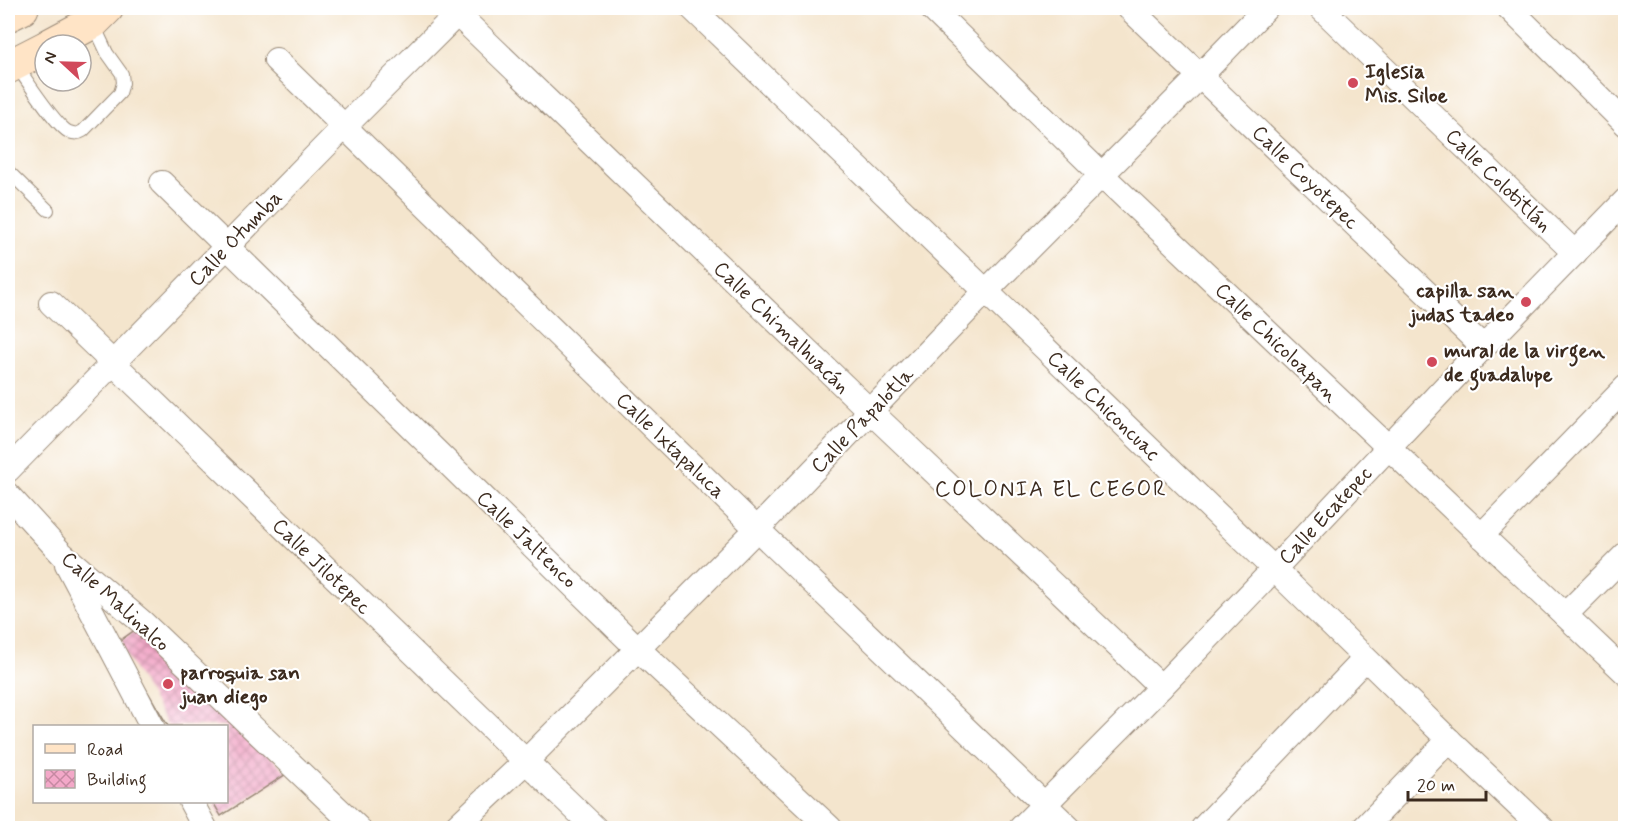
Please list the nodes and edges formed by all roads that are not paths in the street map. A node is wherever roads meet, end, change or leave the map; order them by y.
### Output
1 (22, 8) edge
2 (692, 8) edge
3 (931, 8) edge
4 (1129, 8) edge
5 (1266, 8) edge
6 (1321, 8) edge
7 (1509, 8) edge
8 (457, 10) edge
9 (8, 15) edge
10 (100, 15) edge
11 (70, 33) edge
12 (33, 54) edge
13 (276, 60) dead end
14 (11, 65) edge
15 (1200, 76) junction
16 (1626, 124) edge
17 (345, 126) junction
18 (8, 171) edge
19 (1102, 175) junction
20 (162, 183) dead end
21 (1626, 200) edge
22 (48, 210) dead end
23 (227, 245) junction
24 (1575, 253) junction
25 (986, 291) junction
26 (51, 303) dead end
27 (1483, 347) junction
28 (113, 364) junction
29 (1626, 387) edge
30 (870, 411) junction
31 (1388, 447) junction
32 (8, 470) edge
33 (8, 495) edge
34 (757, 529) junction
35 (1481, 536) junction
36 (62, 554) junction
37 (1626, 554) edge
38 (1274, 569) junction
39 (1565, 615) junction
40 (637, 648) junction
41 (1365, 659) junction
42 (1626, 674) edge
43 (1161, 687) junction
44 (151, 725) edge
45 (1449, 740) junction
46 (525, 762) junction
47 (192, 803) edge
48 (1044, 805) junction
49 (1535, 826) edge
50 (205, 828) edge
51 (358, 828) edge
52 (455, 828) edge
53 (595, 828) edge
54 (830, 828) edge
55 (1022, 828) edge
56 (1069, 828) edge
57 (1203, 828) edge
58 (1364, 828) edge

1 - 9 main road
2 - 25 street, Calle Chiconcuac
3 - 19 street, Calle Chicoloapan
4 - 15 street, Calle Coyotepec
5 - 15 street, Calle Papalotla
6 - 24 street, Calle Colotitlán
7 - 16 street
8 - 17 street, Calle Otumba
8 - 30 street, Calle Chimalhuacán
10 - 11 main road
10 - 14 lane
12 - 14 main road
13 - 17 street, Calle Ixtapaluca
15 - 19 street, Calle Papalotla
15 - 27 street, Calle Coyotepec
17 - 23 street, Calle Otumba
17 - 34 street, Calle Ixtapaluca
18 - 22 lane
19 - 25 street, Calle Papalotla
19 - 31 street, Calle Chicoloapan
20 - 23 street, Calle Jaltenco
21 - 24 street, Calle Ecatepec
23 - 28 street, Calle Otumba
23 - 40 street, Calle Jaltenco
24 - 27 street, Calle Ecatepec
25 - 30 street, Calle Papalotla
25 - 38 street, Calle Chiconcuac
26 - 28 street, Calle Jilotepec
27 - 31 street, Calle Ecatepec
28 - 32 street, Calle Otumba
28 - 46 street, Calle Jilotepec
29 - 35 street
30 - 34 street, Calle Papalotla
30 - 43 street, Calle Chimalhuacán
31 - 35 street, Calle Chicoloapan
31 - 38 street, Calle Ecatepec
33 - 36 street, Calle Malinalco
34 - 40 street, Calle Papalotla
34 - 48 street, Calle Ixtapaluca
35 - 39 street, Calle Chicoloapan
36 - 44 street
36 - 51 street, Calle Malinalco
37 - 39 street
38 - 41 street, Calle Chiconcuac
38 - 43 street, Calle Ecatepec
39 - 42 street, Calle Chicoloapan
40 - 46 street, Calle Papalotla
40 - 54 street, Calle Jaltenco
41 - 45 street, Calle Chiconcuac
41 - 57 street
43 - 48 street, Calle Ecatepec
45 - 49 street, Calle Chiconcuac
45 - 58 street
46 - 52 street, Calle Papalotla
46 - 53 street, Calle Jilotepec
47 - 50 street
48 - 55 street, Calle Ecatepec
48 - 56 street, Calle Ixtapaluca

